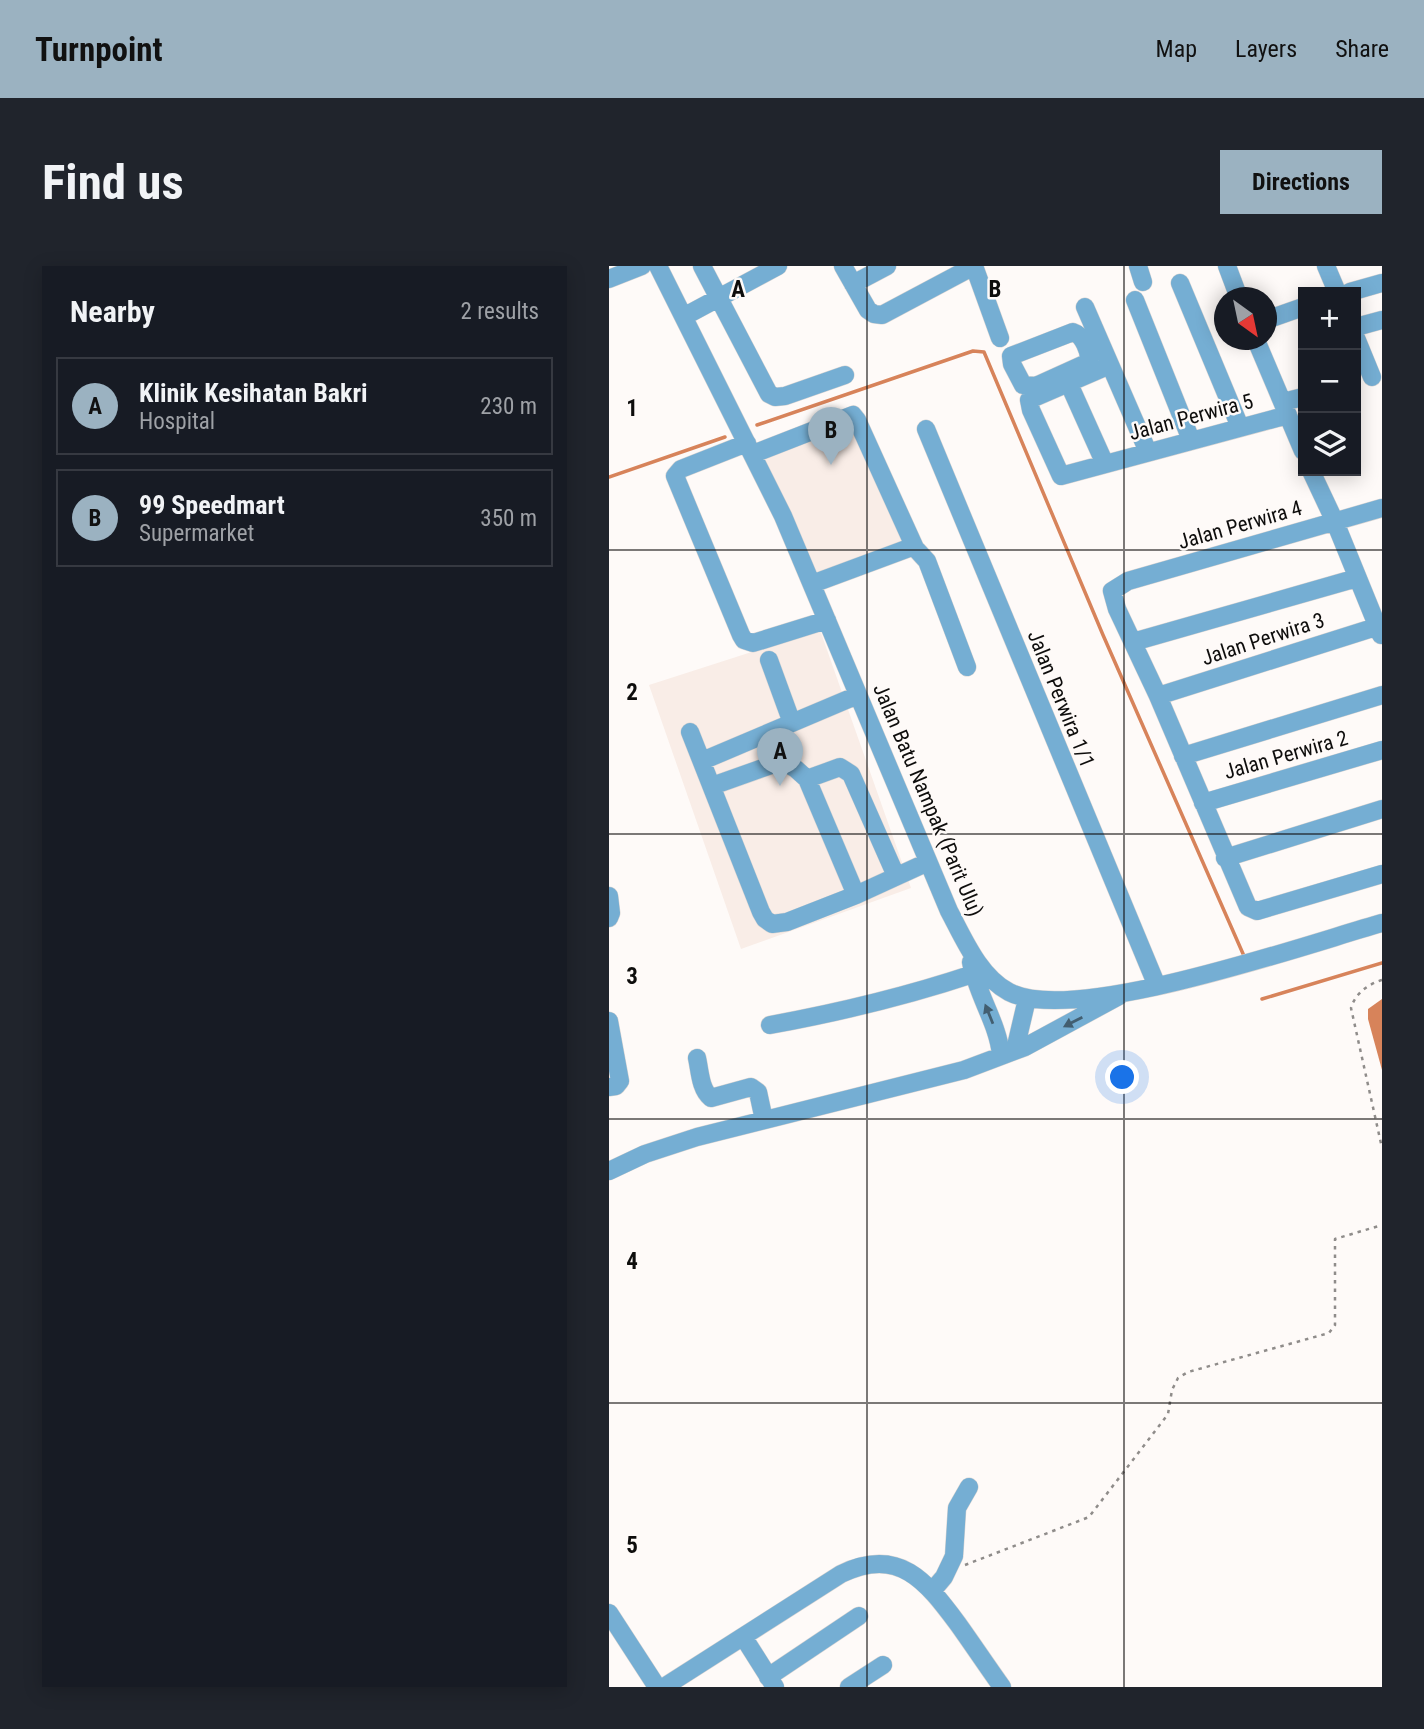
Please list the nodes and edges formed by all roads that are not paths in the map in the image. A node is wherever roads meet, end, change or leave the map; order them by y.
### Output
1 (642, 266) edge
2 (658, 266) edge
3 (702, 266) edge
4 (778, 266) edge
5 (843, 266) edge
6 (887, 266) edge
7 (974, 266) edge
8 (1326, 266) edge
9 (1232, 267) edge
10 (609, 279) edge
11 (1180, 283) dead end
12 (1382, 283) edge
13 (853, 284) junction
14 (1237, 287) edge
15 (1335, 287) edge
16 (1361, 289) edge
17 (720, 298) junction
18 (1135, 300) dead end
19 (1085, 307) dead end
20 (1298, 309) edge
21 (685, 316) junction
22 (1277, 316) edge
23 (1382, 320) edge
24 (1361, 326) edge
25 (1000, 338) dead end
26 (1260, 350) edge
27 (1360, 350) edge
28 (1110, 365) junction
29 (845, 375) dead end
30 (1370, 378) edge
31 (1067, 379) junction
32 (1298, 400) edge
33 (1285, 409) junction
34 (1240, 428) junction
35 (926, 429) dead end
36 (1298, 439) edge
37 (1191, 440) junction
38 (750, 449) junction
39 (1148, 452) junction
40 (1105, 464) junction
41 (1313, 476) edge
42 (1382, 508) edge
43 (1335, 522) junction
44 (915, 548) junction
45 (1357, 578) junction
46 (812, 584) junction
47 (827, 620) junction
48 (1381, 629) edge
49 (1133, 642) junction
50 (769, 660) dead end
51 (967, 667) dead end
52 (858, 695) junction
53 (1382, 695) edge
54 (1158, 696) junction
55 (792, 723) junction
56 (690, 732) dead end
57 (1382, 750) edge
58 (1183, 756) junction
59 (702, 761) junction
60 (807, 779) junction
61 (712, 786) junction
62 (1203, 803) junction
63 (1382, 809) edge
64 (1225, 858) junction
65 (928, 862) junction
66 (1382, 874) edge
67 (896, 876) junction
68 (609, 895) edge
69 (856, 895) junction
70 (609, 902) edge
71 (609, 918) edge
72 (1382, 923) edge
73 (968, 945) junction
74 (973, 974) junction
75 (1157, 986) junction
76 (1128, 991) junction
77 (1027, 999) junction
78 (609, 1021) edge
79 (770, 1026) dead end
80 (1008, 1053) junction
81 (697, 1058) dead end
82 (609, 1087) edge
83 (764, 1120) junction
84 (609, 1171) edge
85 (969, 1487) dead end
86 (933, 1590) junction
87 (609, 1613) edge
88 (859, 1616) dead end
89 (744, 1638) junction
90 (883, 1665) dead end
91 (772, 1682) edge
92 (657, 1687) edge
93 (664, 1687) edge
94 (849, 1687) edge
95 (1002, 1687) edge

1 - 10 street
2 - 21 street, Jalan Batu Nampak (Parit Ulu)
3 - 17 street
4 - 17 street
5 - 13 street
6 - 13 street
7 - 13 street
7 - 25 street
8 - 15 street
9 - 14 street
11 - 34 street
12 - 16 street
17 - 21 street
17 - 29 street
18 - 37 street
19 - 28 street
20 - 22 street
21 - 38 street, Jalan Batu Nampak (Parit Ulu)
23 - 24 street
26 - 33 street
27 - 30 street
28 - 31 street
28 - 39 street
31 - 40 street
31 - 40 street, Jalan Perwira 5
32 - 33 street, Jalan Perwira 5
33 - 34 street, Jalan Perwira 5
33 - 36 street
34 - 37 street, Jalan Perwira 5
35 - 75 street, Jalan Perwira 1/1
37 - 39 street, Jalan Perwira 5
38 - 44 street
38 - 46 street, Jalan Batu Nampak (Parit Ulu)
38 - 47 street
39 - 40 street, Jalan Perwira 5
41 - 43 street
42 - 43 street, Jalan Perwira 4
43 - 45 street
43 - 49 street, Jalan Perwira 4
44 - 46 street
44 - 51 street
45 - 48 street
45 - 49 street
46 - 47 street, Jalan Batu Nampak (Parit Ulu)
47 - 52 street, Jalan Batu Nampak (Parit Ulu)
48 - 54 street, Jalan Perwira 3
49 - 54 street
50 - 55 street
52 - 55 street
52 - 65 street, Jalan Batu Nampak (Parit Ulu)
53 - 58 street
54 - 58 street
55 - 59 street
56 - 59 street
57 - 62 street, Jalan Perwira 2
58 - 62 street
59 - 61 street
60 - 61 street
60 - 67 street
60 - 69 street
61 - 69 street
62 - 64 street
63 - 64 street
64 - 66 street
65 - 67 street
65 - 73 street, Jalan Batu Nampak (Parit Ulu)
67 - 69 street
68 - 70 street
70 - 71 street
72 - 75 street, Jalan Batu Nampak (Parit Ulu)
73 - 74 street
73 - 77 street, Jalan Batu Nampak (Parit Ulu)
74 - 79 street
80 -> 74 street
75 - 76 street, Jalan Batu Nampak (Parit Ulu)
76 - 77 street, Jalan Batu Nampak (Parit Ulu)
76 -> 80 street
77 - 80 street
78 - 82 street
80 - 83 street
81 - 83 street
83 - 84 street
85 - 86 street
86 - 89 street
86 - 95 street
87 - 92 street
88 - 91 street
89 - 91 street
89 - 93 street
90 - 94 street

